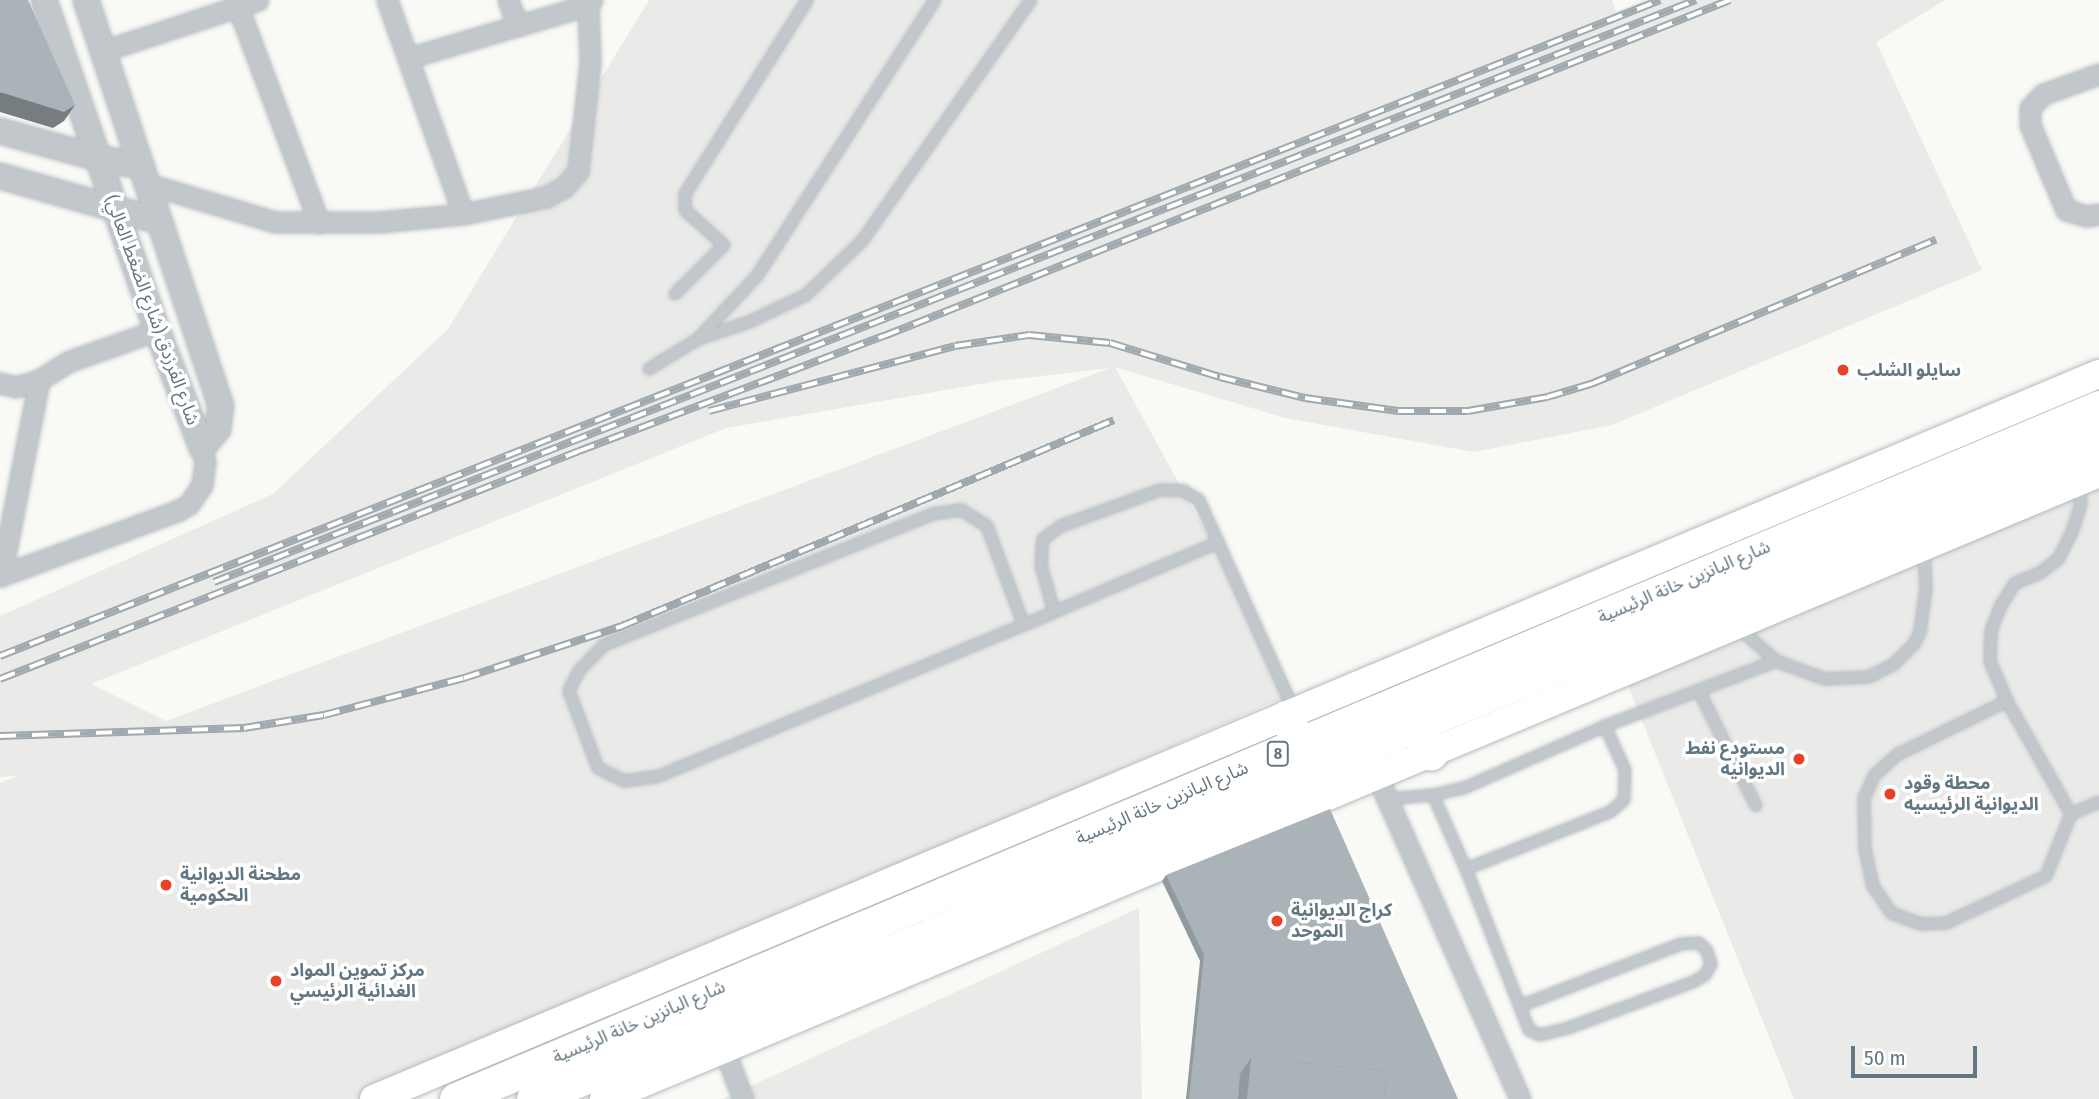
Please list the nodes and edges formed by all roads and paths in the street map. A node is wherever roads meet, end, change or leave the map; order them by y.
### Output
1 (44, 0) edge
2 (86, 0) edge
3 (258, 0) edge
4 (387, 0) edge
5 (508, 0) edge
6 (807, 0) edge
7 (935, 0) edge
8 (1031, 0) edge
9 (590, 3) edge
10 (239, 7) junction
11 (518, 26) junction
12 (103, 51) junction
13 (408, 58) junction
14 (2099, 74) edge
15 (0, 131) edge
16 (98, 158) junction
17 (145, 175) junction
18 (0, 177) edge
19 (116, 211) junction
20 (463, 214) junction
21 (2099, 214) edge
22 (159, 221) junction
23 (319, 223) junction
24 (675, 294) dead end
25 (157, 330) junction
26 (698, 339) junction
27 (649, 369) dead end
28 (2099, 374) edge
29 (39, 380) junction
30 (0, 383) edge
31 (2099, 407) edge
32 (202, 448) junction
33 (2094, 457) edge
34 (1219, 542) junction
35 (1923, 545) junction
36 (1, 576) edge
37 (1054, 612) junction
38 (1023, 623) junction
39 (1734, 624) junction
40 (1776, 661) junction
41 (1699, 691) junction
42 (2007, 701) junction
43 (1293, 725) junction
44 (1605, 726) junction
45 (1426, 738) junction
46 (1382, 787) junction
47 (1433, 795) junction
48 (2099, 802) edge
49 (1756, 806) dead end
50 (2071, 814) junction
51 (1466, 869) junction
52 (938, 945) junction
53 (1520, 1006) junction
54 (724, 1049) junction
55 (374, 1099) edge
56 (456, 1099) edge
57 (533, 1099) edge
58 (604, 1099) edge
59 (743, 1099) edge
60 (1520, 1099) edge

1 - 16 street, شارع الفرزدق (شارع الضغط العالي)
2 - 12 street, شارع الفرزدق (شارع الضغط العالي)
3 - 10 street
4 - 13 street
5 - 11 street
6 - 24 lane
7 - 26 lane
8 - 26 lane
9 - 11 street
9 - 20 street
10 - 12 street
10 - 23 street
11 - 13 street
12 - 17 street, شارع الفرزدق (شارع الضغط العالي)
13 - 20 street
14 - 21 street
15 - 16 street
16 - 17 street
16 - 19 street, شارع الفرزدق (شارع الضغط العالي)
17 - 22 street, شارع الفرزدق (شارع الضغط العالي)
17 - 23 street
18 - 19 street
19 - 22 street
19 - 25 street, شارع الفرزدق (شارع الضغط العالي)
20 - 23 street
22 - 32 street, شارع الفرزدق (شارع الضغط العالي)
25 - 29 street
25 - 32 street, شارع الفرزدق (شارع الضغط العالي)
26 - 27 lane
28 - 43 main road
29 - 30 street
29 - 36 street
31 - 43 highway, شارع البانزين خانة الرئيسية / 8
32 - 36 street
33 - 35 main road
33 - 42 lane
33 - 45 highway, شارع البانزين خانة الرئيسية / 8
34 - 37 lane
34 - 37 lane
34 - 43 lane
35 - 39 main road
35 - 40 lane
37 - 38 lane
38 - 38 lane
39 - 40 lane
39 - 45 main road
40 - 41 lane
41 - 44 lane
41 - 49 lane
42 - 50 lane
42 - 50 lane
43 - 55 main road
43 - 56 highway, شارع البانزين خانة الرئيسية / 8
44 - 47 lane
44 - 51 lane
45 - 46 main road
45 - 52 highway, شارع البانزين خانة الرئيسية / 8
46 - 47 lane
46 - 52 main road
46 - 60 street
47 - 51 lane
48 - 50 lane
51 - 53 lane
52 - 54 main road
52 - 57 highway, شارع البانزين خانة الرئيسية / 8
53 - 53 lane
54 - 58 main road
54 - 59 street

